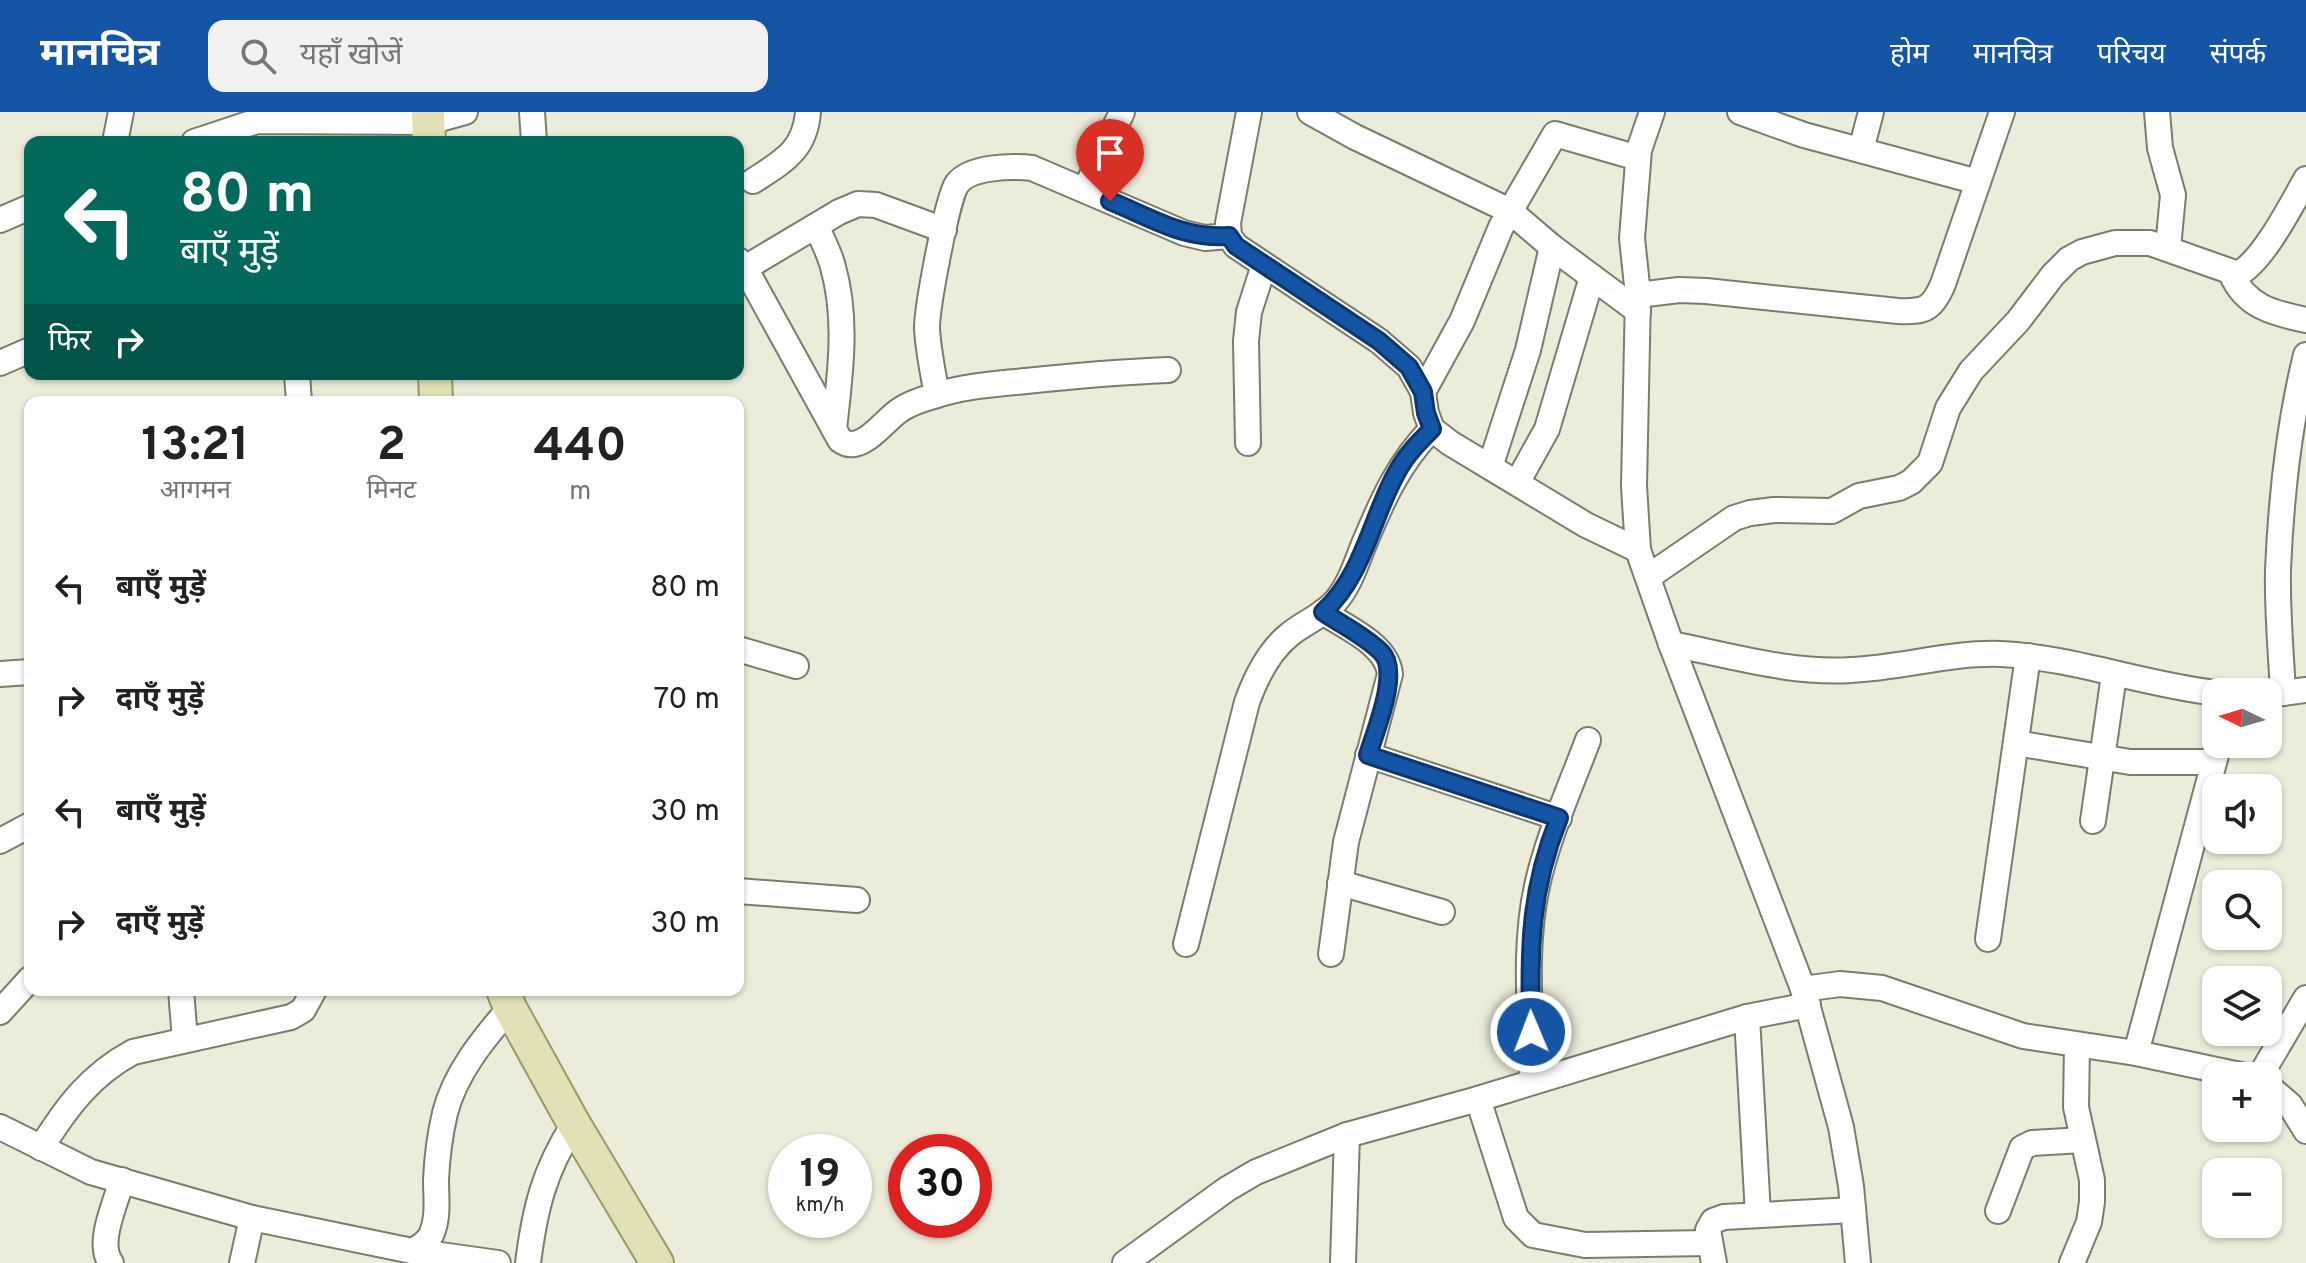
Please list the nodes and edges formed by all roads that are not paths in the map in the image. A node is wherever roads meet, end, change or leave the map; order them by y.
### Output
1 (121, 112) edge
2 (465, 112) edge
3 (532, 112) edge
4 (808, 112) edge
5 (1122, 112) edge
6 (1249, 112) edge
7 (1310, 112) edge
8 (1652, 112) edge
9 (1740, 112) edge
10 (1871, 112) edge
11 (2002, 112) edge
12 (2157, 112) edge
13 (258, 116) edge
14 (429, 125) edge
15 (289, 131) edge
16 (116, 136) edge
17 (209, 136) edge
18 (534, 136) edge
19 (1861, 150) junction
20 (1638, 158) junction
21 (2306, 179) edge
22 (753, 181) dead end
23 (1978, 182) junction
24 (1085, 190) junction
25 (24, 210) edge
26 (1510, 211) junction
27 (0, 220) edge
28 (817, 227) junction
29 (944, 230) junction
30 (1229, 236) junction
31 (1552, 247) junction
32 (2168, 248) junction
33 (744, 263) edge
34 (1264, 265) junction
35 (744, 268) edge
36 (2231, 273) junction
37 (1592, 277) junction
38 (1638, 303) junction
39 (2306, 320) edge
40 (24, 353) edge
41 (2306, 355) edge
42 (0, 363) edge
43 (1168, 370) dead end
44 (1423, 392) junction
45 (937, 395) junction
46 (834, 429) junction
47 (1432, 429) junction
48 (1248, 443) dead end
49 (1490, 467) junction
50 (1517, 483) junction
51 (1638, 550) junction
52 (1648, 577) junction
53 (1323, 612) junction
54 (1671, 644) junction
55 (744, 651) edge
56 (2028, 656) junction
57 (796, 666) dead end
58 (24, 672) edge
59 (0, 674) edge
60 (2114, 675) junction
61 (2202, 691) edge
62 (2286, 693) edge
63 (1588, 740) dead end
64 (2016, 743) junction
65 (1368, 755) junction
66 (2202, 755) edge
67 (2216, 758) edge
68 (2102, 759) junction
69 (1559, 818) junction
70 (2093, 821) dead end
71 (24, 828) edge
72 (0, 841) edge
73 (1340, 883) junction
74 (744, 891) edge
75 (857, 900) dead end
76 (1442, 912) dead end
77 (1988, 939) dead end
78 (1186, 944) dead end
79 (1331, 954) dead end
80 (24, 986) edge
81 (181, 996) edge
82 (311, 996) edge
83 (1806, 997) junction
84 (2306, 998) edge
85 (506, 999) edge
86 (0, 1012) edge
87 (1747, 1017) junction
88 (185, 1040) junction
89 (2077, 1046) junction
90 (2136, 1053) junction
91 (2268, 1062) edge
92 (2202, 1067) edge
93 (1532, 1082) junction
94 (2282, 1098) edge
95 (1478, 1099) junction
96 (574, 1124) junction
97 (1, 1131) edge
98 (2306, 1131) edge
99 (1347, 1135) junction
100 (2082, 1140) junction
101 (41, 1148) junction
102 (122, 1180) junction
103 (1853, 1210) junction
104 (1998, 1211) dead end
105 (1758, 1215) junction
106 (252, 1218) junction
107 (412, 1251) junction
108 (1711, 1253) edge
109 (1580, 1254) edge
110 (111, 1263) edge
111 (242, 1263) edge
112 (498, 1263) edge
113 (528, 1263) edge
114 (657, 1263) edge
115 (1125, 1263) edge
116 (1343, 1263) edge
117 (1858, 1263) edge
118 (2072, 1263) edge

1 - 16 street
2 - 14 street
3 - 18 street
4 - 22 street
5 - 24 street
6 - 30 street
7 - 26 street
8 - 20 street
9 - 19 street
10 - 19 street
11 - 23 street
12 - 32 street
13 - 15 street
13 - 17 street
14 - 15 street
19 - 23 street
20 - 26 street
20 - 38 street
21 - 36 street
23 - 38 street
24 - 29 street
24 - 30 street
25 - 27 street
26 - 31 street
26 - 44 street
28 - 29 street
28 - 33 street
28 - 46 street
29 - 45 street
30 - 34 street
31 - 37 street
31 - 49 street
32 - 36 street
32 - 52 street
34 - 44 street
34 - 48 street
35 - 46 street
36 - 39 street
37 - 38 street
37 - 50 street
38 - 51 street
40 - 42 street
41 - 62 street
43 - 45 street
44 - 47 street
45 - 46 street
47 - 49 street
47 - 53 street
49 - 50 street
50 - 51 street
51 - 52 street
52 - 54 street
53 - 65 street
53 - 78 street
54 - 56 street
54 - 83 street
55 - 57 street
56 - 60 street
56 - 64 street
58 - 59 street
60 - 61 street
60 - 68 street
63 - 69 street
64 - 68 street
64 - 77 street
65 - 69 street
65 - 73 street
66 - 68 street
67 - 90 street
68 - 70 street
69 - 93 street
71 - 72 street
73 - 76 street
73 - 79 street
74 - 75 street
80 - 86 street
81 - 88 street
82 - 88 street
83 - 87 street
83 - 89 street
83 - 103 street
84 - 91 street
85 - 96 main road
85 - 107 street
87 - 93 street
87 - 105 street
88 - 101 street
89 - 90 street
89 - 100 street
90 - 92 street
93 - 95 street
94 - 98 street
95 - 99 street
95 - 109 street
96 - 113 street
96 - 114 main road
97 - 101 street
99 - 115 street
99 - 116 street
100 - 104 street
100 - 118 street
101 - 102 street
102 - 106 street
102 - 110 street
103 - 105 street
103 - 117 street
105 - 108 street
106 - 107 street
106 - 111 street
107 - 112 street
108 - 109 street

